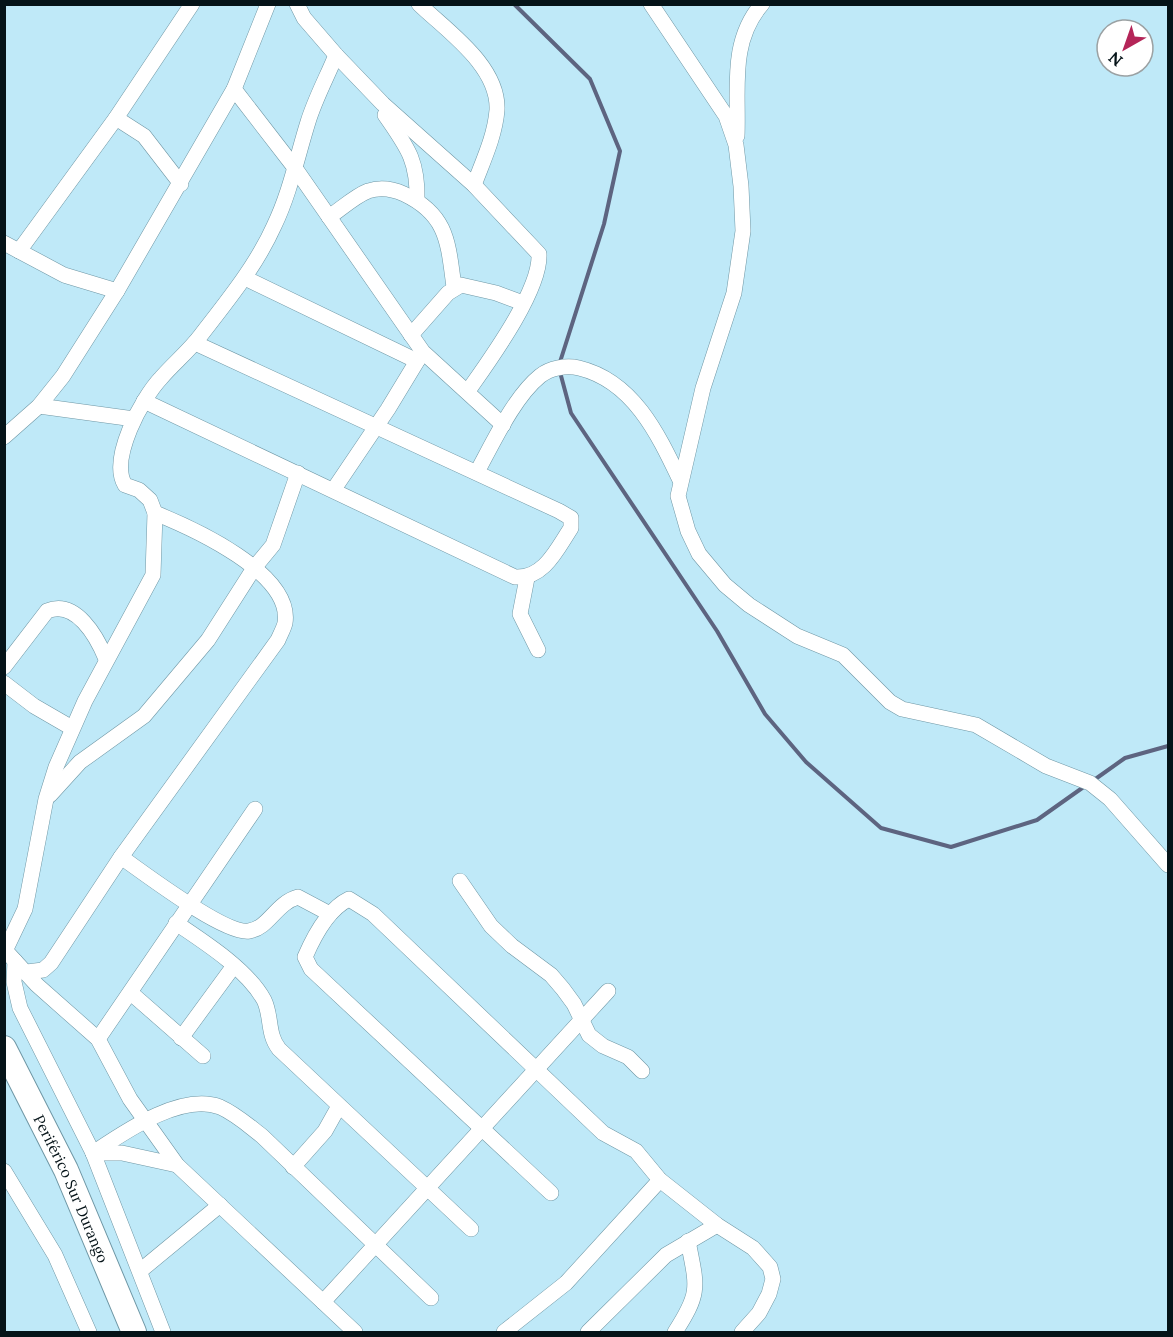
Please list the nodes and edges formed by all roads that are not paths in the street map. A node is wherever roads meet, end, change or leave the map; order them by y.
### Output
1 (192, 4) edge
2 (268, 4) edge
3 (297, 4) edge
4 (419, 4) edge
5 (651, 4) edge
6 (762, 4) edge
7 (336, 55) junction
8 (365, 85) junction
9 (234, 89) junction
10 (116, 118) junction
11 (736, 146) junction
12 (295, 168) junction
13 (181, 184) junction
14 (474, 185) junction
15 (417, 200) junction
16 (329, 217) junction
17 (4, 243) edge
18 (20, 251) junction
19 (244, 278) junction
20 (454, 287) junction
21 (117, 291) junction
22 (523, 303) junction
23 (411, 335) junction
24 (195, 343) junction
25 (420, 357) junction
26 (468, 391) junction
27 (144, 401) junction
28 (39, 406) junction
29 (134, 419) junction
30 (503, 425) junction
31 (375, 426) junction
32 (4, 437) edge
33 (477, 472) junction
34 (298, 473) junction
35 (680, 480) junction
36 (334, 489) junction
37 (154, 513) junction
38 (254, 568) junction
39 (527, 578) junction
40 (538, 650) dead end
41 (106, 659) junction
42 (4, 667) edge
43 (4, 683) edge
44 (72, 728) junction
45 (46, 799) junction
46 (255, 808) dead end
47 (122, 857) junction
48 (1168, 865) edge
49 (460, 881) dead end
50 (189, 904) junction
51 (330, 914) junction
52 (176, 923) junction
53 (11, 957) edge
54 (233, 967) junction
55 (608, 991) dead end
56 (131, 993) junction
57 (580, 1021) junction
58 (181, 1038) junction
59 (98, 1039) junction
60 (4, 1048) edge
61 (203, 1056) dead end
62 (534, 1069) junction
63 (642, 1071) dead end
64 (339, 1106) junction
65 (145, 1119) junction
66 (481, 1127) junction
67 (93, 1153) junction
68 (177, 1165) junction
69 (293, 1167) junction
70 (4, 1171) edge
71 (660, 1180) junction
72 (426, 1188) junction
73 (551, 1193) dead end
74 (220, 1205) junction
75 (717, 1225) junction
76 (471, 1230) dead end
77 (688, 1241) junction
78 (374, 1245) junction
79 (140, 1271) junction
80 (431, 1298) dead end
81 (323, 1302) junction
82 (89, 1332) edge
83 (134, 1332) edge
84 (163, 1332) edge
85 (355, 1332) edge
86 (504, 1332) edge
87 (588, 1332) edge
88 (675, 1332) edge
89 (742, 1332) edge

1 - 10 street
2 - 9 street
3 - 7 street
4 - 14 street
5 - 11 street
6 - 11 street
7 - 8 street
7 - 12 street
8 - 14 street
8 - 15 street
9 - 12 street
9 - 13 street
10 - 13 street
10 - 18 street
11 - 35 street
12 - 16 street
12 - 19 street
13 - 21 street
14 - 22 street
15 - 16 street
15 - 20 street
16 - 23 street
17 - 18 street
18 - 21 street
19 - 24 street
19 - 25 street
20 - 22 street
20 - 23 street
21 - 28 street
22 - 26 street
23 - 25 street
24 - 27 street
24 - 31 street
25 - 26 street
25 - 31 street
26 - 30 street
27 - 29 street
27 - 34 street
28 - 29 street
28 - 32 street
29 - 37 street
30 - 33 street
30 - 35 street
31 - 33 street
31 - 36 street
33 - 39 street
34 - 36 street
34 - 38 street
35 - 48 street
36 - 39 street
37 - 38 street
37 - 41 street
38 - 45 street
38 - 47 street
39 - 40 street
41 - 42 street
41 - 44 street
43 - 44 street
44 - 45 street
45 - 53 street
46 - 50 street
47 - 50 street
47 - 53 street
49 - 57 street
50 - 51 street
50 - 52 street
51 - 62 street
51 - 66 street
52 - 54 street
52 - 56 street
53 - 59 street
53 - 67 street
54 - 58 street
54 - 64 street
55 - 57 street
56 - 58 street
56 - 59 street
57 - 62 street
57 - 63 street
58 - 61 street
59 - 65 street
60 - 83 highway, Periférico Sur Durango
62 - 66 street
62 - 71 street
64 - 69 street
64 - 72 street
65 - 67 street
65 - 68 street
65 - 69 street
66 - 72 street
66 - 73 street
67 - 68 street
67 - 79 street
68 - 74 street
69 - 78 street
70 - 82 street
71 - 75 street
71 - 86 street
72 - 76 street
72 - 78 street
74 - 79 street
74 - 81 street
75 - 77 street
75 - 89 street
77 - 87 street
77 - 88 street
78 - 80 street
78 - 81 street
79 - 84 street
81 - 85 street

